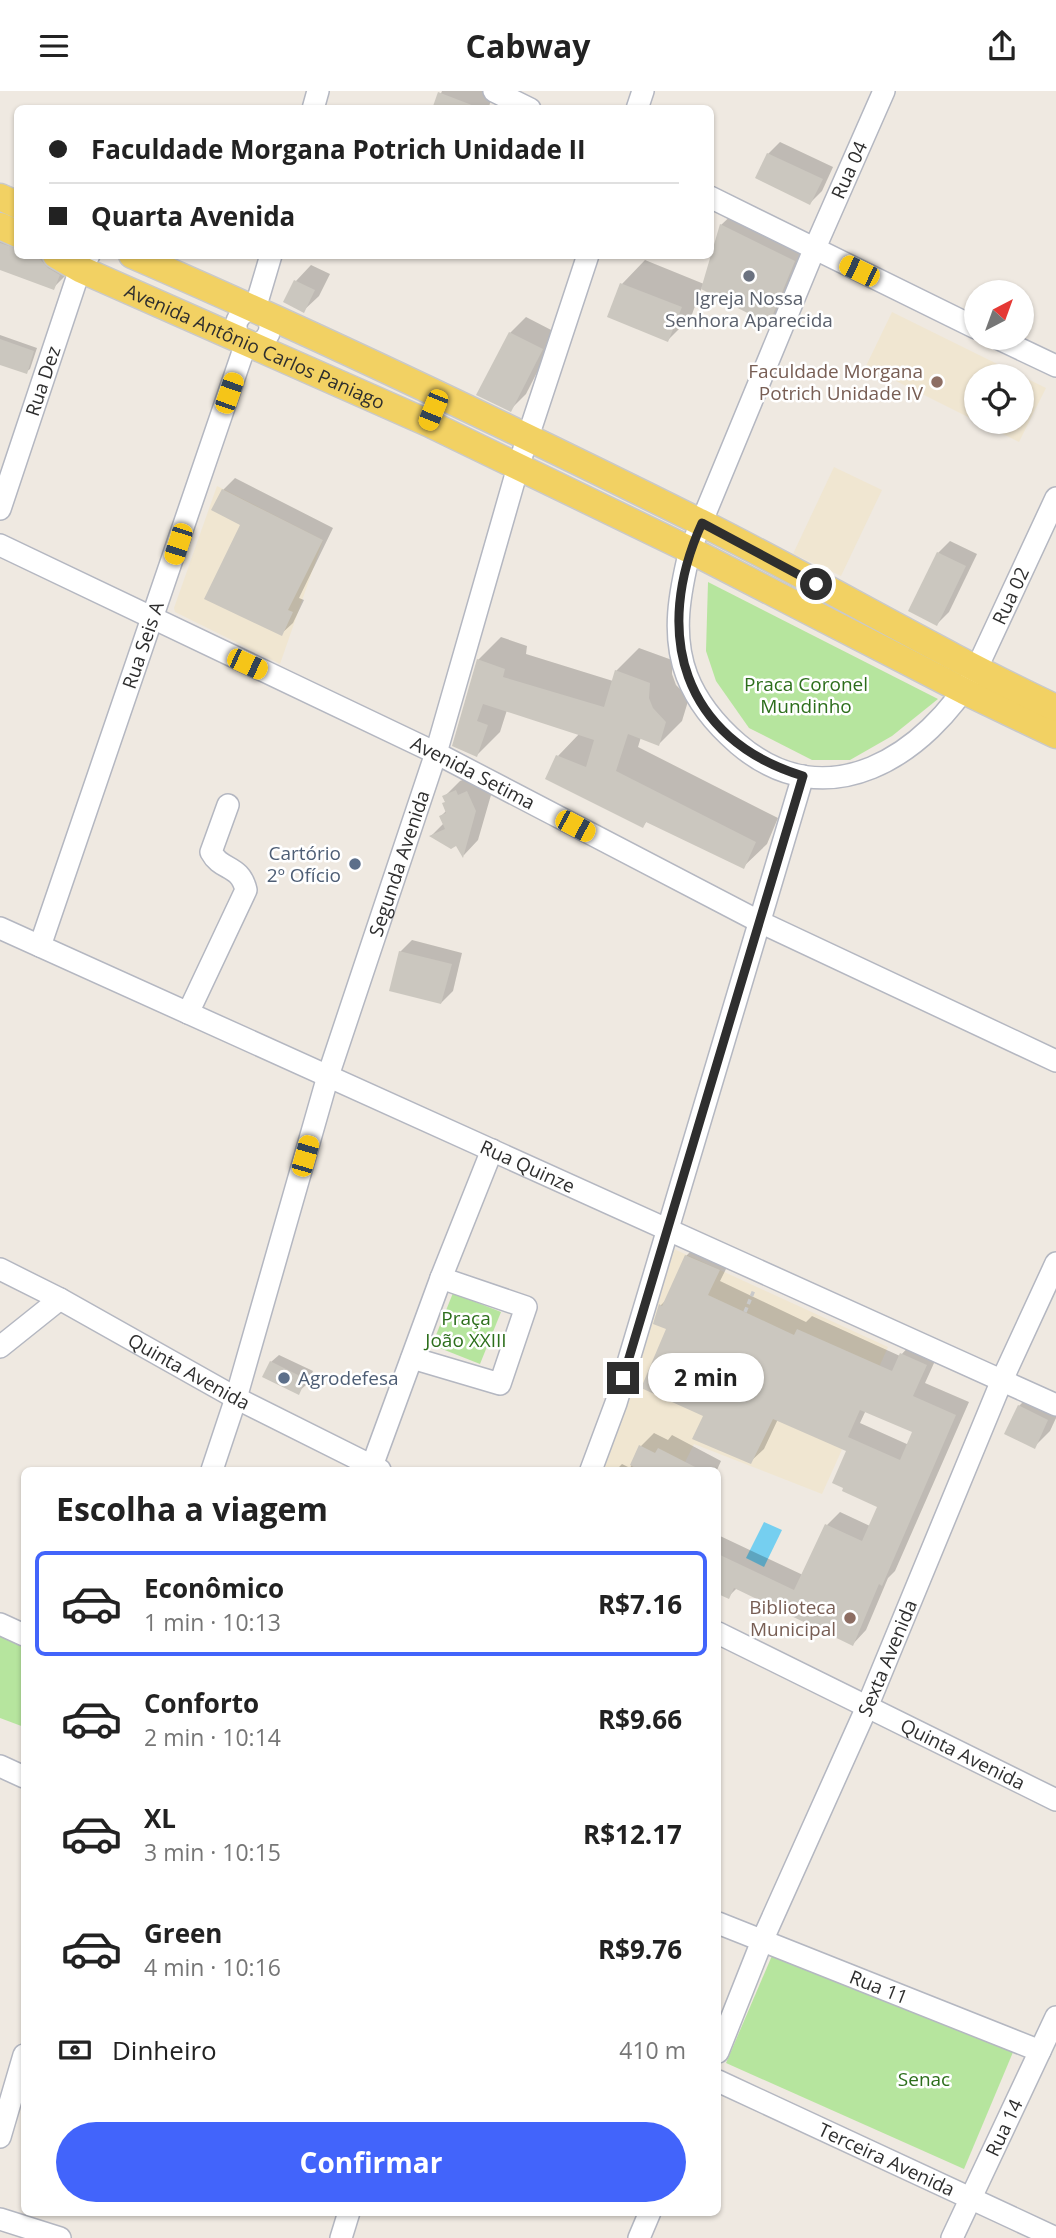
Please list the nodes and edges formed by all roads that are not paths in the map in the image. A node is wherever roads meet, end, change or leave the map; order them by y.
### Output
1 (494, 91) edge
2 (884, 91) edge
3 (522, 105) edge
4 (714, 199) edge
5 (814, 250) junction
6 (141, 259) edge
7 (270, 259) edge
8 (587, 259) edge
9 (85, 262) edge
10 (256, 309) junction
11 (964, 322) edge
12 (246, 343) junction
13 (1022, 350) edge
14 (1056, 366) edge
15 (439, 396) junction
16 (428, 423) junction
17 (529, 439) junction
18 (8, 457) edge
19 (518, 467) junction
20 (1056, 498) edge
21 (0, 509) edge
22 (702, 523) junction
23 (0, 545) edge
24 (690, 550) junction
25 (153, 619) junction
26 (970, 681) junction
27 (1056, 708) edge
28 (1056, 735) edge
29 (436, 753) junction
30 (803, 776) junction
31 (228, 805) dead end
32 (760, 922) junction
33 (0, 928) edge
34 (40, 946) junction
35 (188, 1013) junction
36 (1056, 1061) edge
37 (328, 1076) junction
38 (492, 1150) junction
39 (667, 1229) junction
40 (1056, 1263) edge
41 (0, 1269) edge
42 (441, 1278) junction
43 (60, 1299) junction
44 (0, 1347) edge
45 (412, 1358) junction
46 (1002, 1380) junction
47 (236, 1398) junction
48 (1056, 1405) edge
49 (213, 1467) edge
50 (374, 1467) edge
51 (376, 1467) edge
52 (592, 1467) edge
53 (0, 1624) edge
54 (21, 1634) edge
55 (721, 1634) edge
56 (867, 1707) junction
57 (0, 1766) edge
58 (21, 1776) edge
59 (1056, 1800) edge
60 (721, 1924) edge
61 (762, 1941) junction
62 (1056, 2017) edge
63 (721, 2044) edge
64 (1040, 2050) junction
65 (21, 2065) edge
66 (721, 2082) edge
67 (0, 2137) edge
68 (971, 2199) junction
69 (348, 2216) edge
70 (648, 2216) edge
71 (0, 2219) edge
72 (60, 2238) edge
73 (341, 2238) edge
74 (639, 2238) edge
75 (952, 2238) edge
76 (1056, 2238) edge

1 - 3 street
2 - 5 street, Rua 04
4 - 5 street
5 - 11 street
5 - 22 street, Rua 04
6 - 10 main road, Avenida Antônio Carlos Paniago
7 - 10 street
8 - 17 street, Segunda Avenida
9 - 12 main road, Avenida Antônio Carlos Paniago
9 - 18 street, Rua Dez
10 - 12 street
10 - 15 main road, Avenida Antônio Carlos Paniago
12 - 16 main road, Avenida Antônio Carlos Paniago
12 - 25 street, Rua Seis A
13 - 14 street
15 - 16 main road
15 - 17 main road, Avenida Antônio Carlos Paniago
16 - 19 main road, Avenida Antônio Carlos Paniago
17 - 19 street, Segunda Avenida
17 - 22 main road, Avenida Antônio Carlos Paniago
18 - 21 street, Rua Dez
19 - 24 main road, Avenida Antônio Carlos Paniago
19 - 29 street, Segunda Avenida
20 - 26 street, Rua 02
22 - 24 street
22 - 26 main road, Avenida Antônio Carlos Paniago
23 - 25 street, Avenida Setima
24 - 26 main road, Avenida Antônio Carlos Paniago
24 - 30 street, Rua 02
25 - 29 street, Avenida Setima
25 - 34 street, Rua Seis A
26 - 27 main road, Avenida Antônio Carlos Paniago
26 - 28 main road, Avenida Antônio Carlos Paniago
26 - 30 street, Rua 02
29 - 32 street, Avenida Setima
29 - 37 street, Segunda Avenida
30 - 32 street
31 - 35 street
32 - 36 street, Avenida Setima
32 - 39 street
33 - 34 street, Rua Quinze
34 - 35 street, Rua Quinze
35 - 37 street, Rua Quinze
37 - 38 street, Rua Quinze
37 - 47 street, Segunda Avenida
38 - 39 street, Rua Quinze
38 - 42 street
39 - 46 street, Rua Quinze
39 - 52 street
40 - 46 street, Sexta Avenida
41 - 43 street, Quinta Avenida
42 - 45 street
42 - 45 street
43 - 44 street
43 - 47 street, Quinta Avenida
45 - 51 street
46 - 48 street, Rua Quinze
46 - 56 street, Sexta Avenida
47 - 49 street, Segunda Avenida
47 - 50 street, Quinta Avenida
53 - 54 street
55 - 56 street, Quinta Avenida
56 - 59 street, Quinta Avenida
56 - 61 street, Sexta Avenida
57 - 58 street
60 - 61 street, Rua 11
61 - 63 street, Sexta Avenida
61 - 64 street, Rua 11
62 - 64 street, Rua 14
64 - 68 street, Rua 14
65 - 67 street
66 - 68 street, Terceira Avenida
68 - 75 street, Rua 14
68 - 76 street, Terceira Avenida
69 - 73 street
70 - 74 street
71 - 72 street

